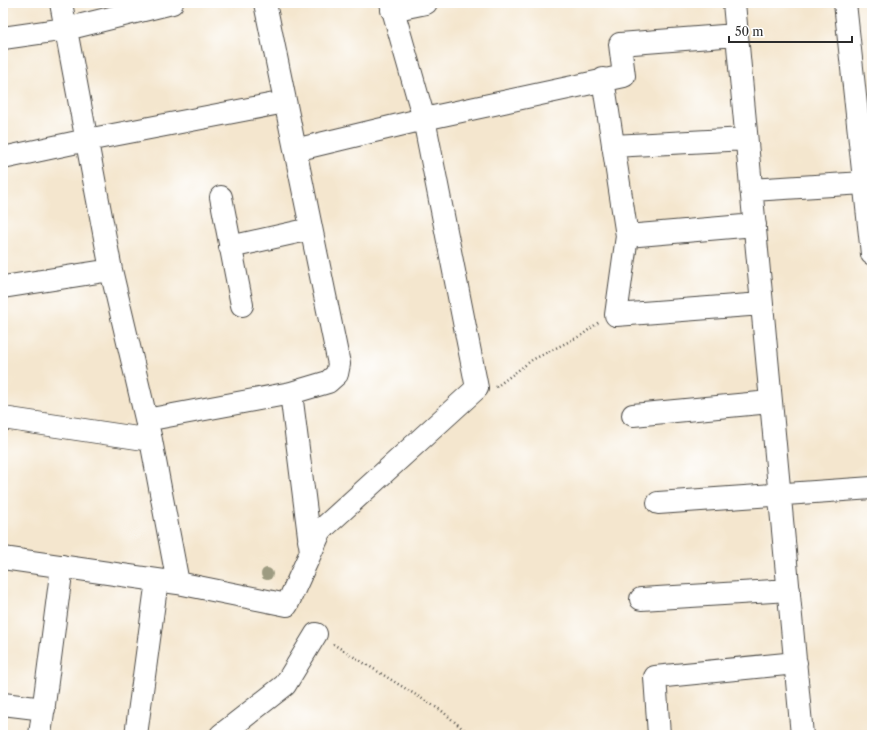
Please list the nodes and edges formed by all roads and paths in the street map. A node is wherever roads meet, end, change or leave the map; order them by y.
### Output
1 (61, 3) edge
2 (172, 3) edge
3 (265, 3) edge
4 (426, 3) edge
5 (734, 3) edge
6 (845, 3) edge
7 (391, 7) edge
8 (66, 30) junction
9 (736, 35) junction
10 (3, 38) edge
11 (603, 79) junction
12 (285, 102) junction
13 (424, 119) junction
14 (746, 139) junction
15 (87, 140) junction
16 (613, 146) junction
17 (295, 150) junction
18 (3, 158) edge
19 (864, 183) junction
20 (751, 190) junction
21 (221, 197) dead end
22 (754, 224) junction
23 (311, 229) junction
24 (627, 236) junction
25 (230, 247) junction
26 (872, 254) edge
27 (111, 270) junction
28 (3, 288) edge
29 (762, 304) junction
30 (242, 305) dead end
31 (616, 314) junction
32 (477, 388) junction
33 (291, 393) junction
34 (770, 402) junction
35 (633, 415) dead end
36 (3, 418) edge
37 (148, 430) junction
38 (872, 488) edge
39 (780, 494) junction
40 (658, 503) dead end
41 (314, 541) junction
42 (3, 558) edge
43 (62, 566) junction
44 (167, 581) junction
45 (789, 590) junction
46 (642, 599) dead end
47 (316, 634) joint
48 (796, 663) junction
49 (3, 704) edge
50 (44, 709) junction
51 (40, 735) edge
52 (136, 735) edge
53 (221, 735) edge
54 (470, 735) edge
55 (659, 735) edge
56 (802, 735) edge

1 - 8 street
2 - 8 street
3 - 12 street
4 - 7 street
5 - 9 street
6 - 19 street
7 - 13 street
8 - 10 street
8 - 15 street
9 - 11 street
9 - 14 street
11 - 13 street
11 - 16 street
12 - 15 street
12 - 17 street
13 - 17 street
13 - 32 street
14 - 16 street
14 - 20 street
15 - 18 street
15 - 27 street
16 - 24 street
17 - 23 street
19 - 20 street
19 - 26 street
20 - 22 street
21 - 25 street
22 - 24 street
22 - 29 street
23 - 25 street
23 - 33 street
24 - 31 street
25 - 30 street
27 - 28 street
27 - 37 street
29 - 31 street
29 - 34 street
31 - 32 path
32 - 41 street
33 - 37 street
33 - 41 street
34 - 35 street
34 - 39 street
36 - 37 street
37 - 44 street
38 - 39 street
39 - 40 street
39 - 45 street
41 - 44 street
42 - 43 street
43 - 44 street
43 - 50 street
44 - 52 street
45 - 46 street
45 - 48 street
47 - 53 street
47 - 54 path
48 - 55 street
48 - 56 street
49 - 50 street
50 - 51 street

